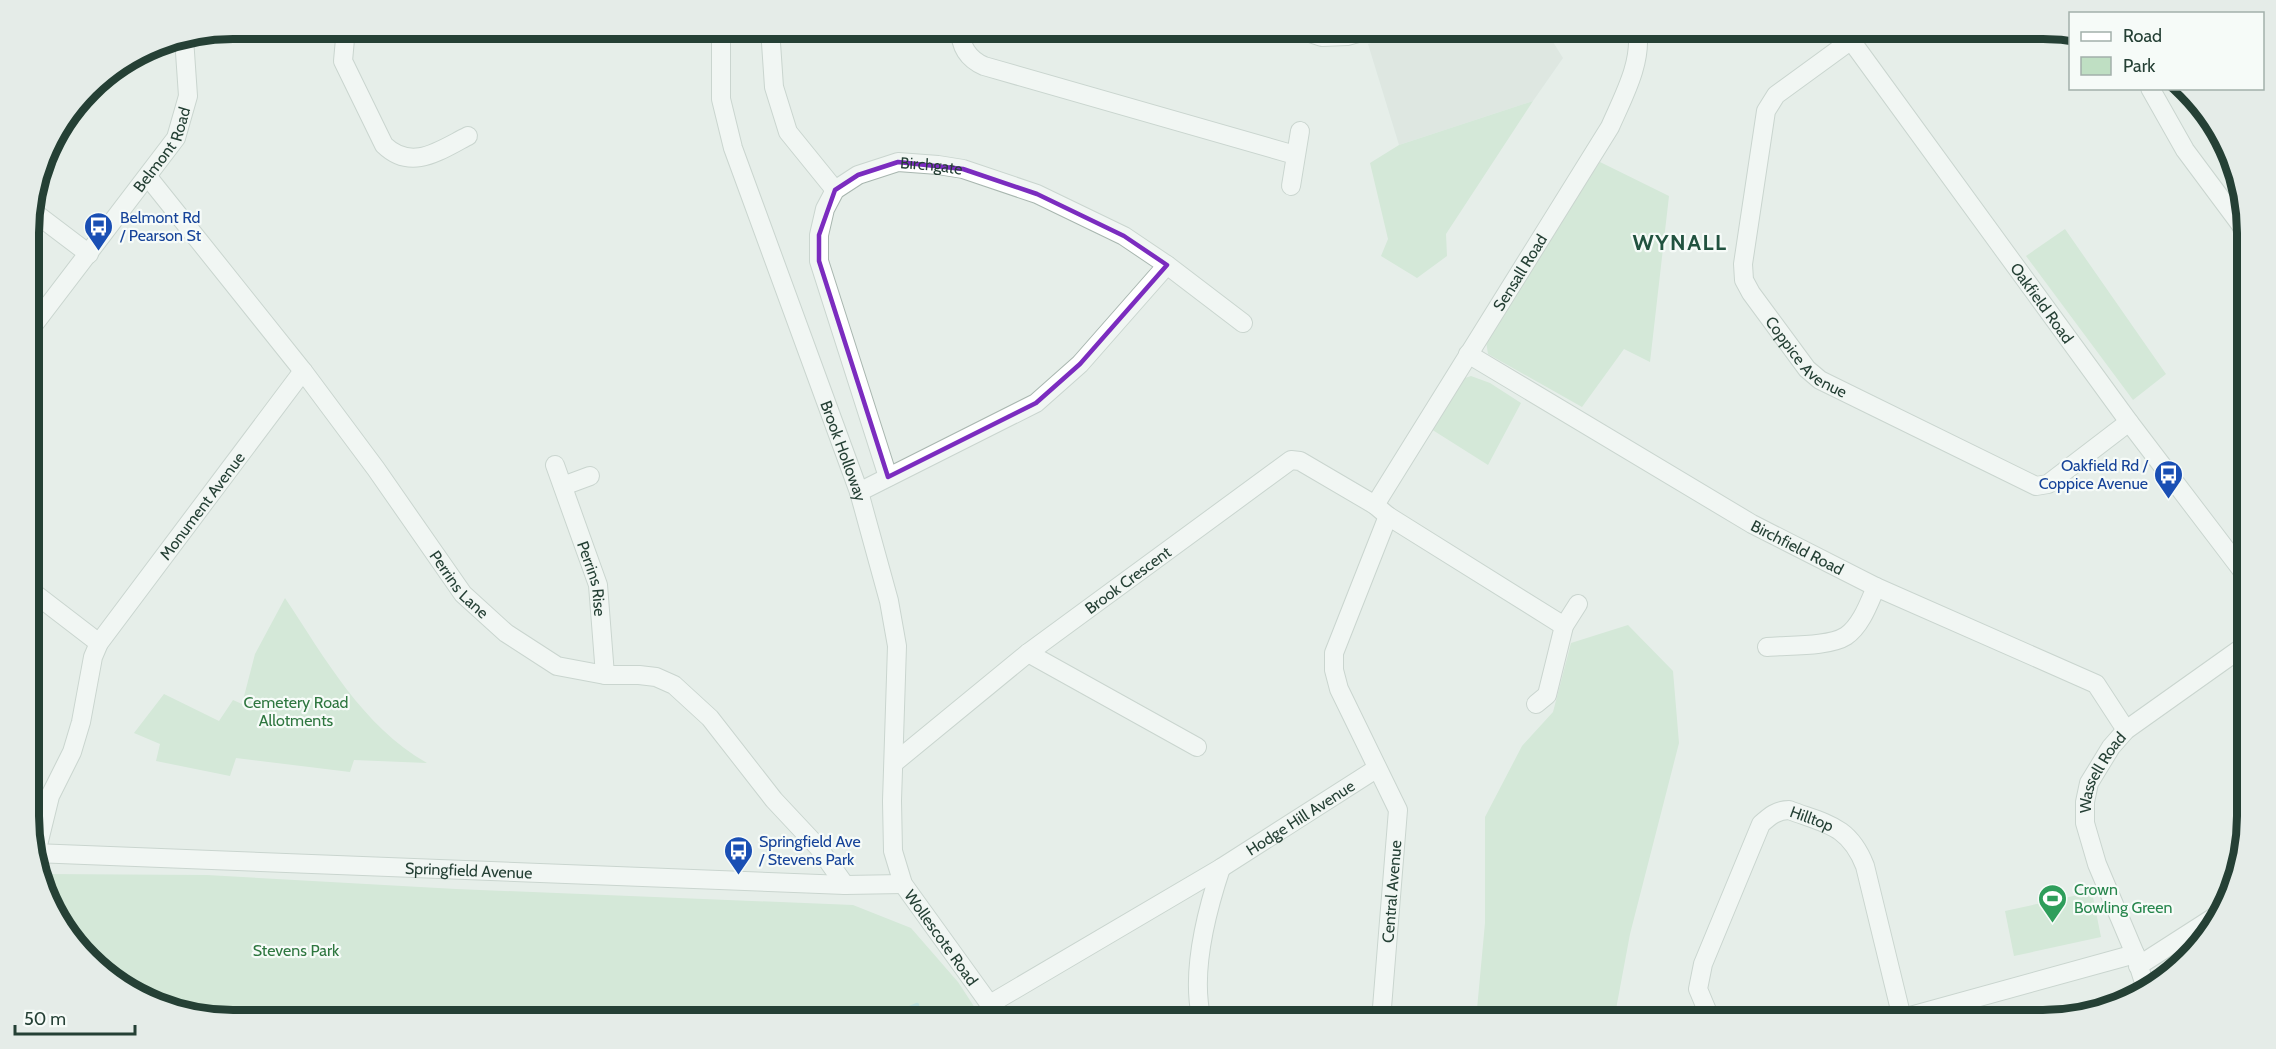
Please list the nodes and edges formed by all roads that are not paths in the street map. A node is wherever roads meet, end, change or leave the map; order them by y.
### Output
1 (345, 39) edge
2 (721, 39) edge
3 (962, 39) edge
4 (1639, 39) edge
5 (1841, 39) edge
6 (1849, 39) edge
7 (771, 43) dead end
8 (185, 46) edge
9 (2151, 90) edge
10 (1299, 131) dead end
11 (468, 136) dead end
12 (1295, 155) junction
13 (148, 177) junction
14 (1291, 186) dead end
15 (835, 190) junction
16 (40, 216) edge
17 (2236, 218) edge
18 (89, 254) junction
19 (1167, 265) junction
20 (39, 318) edge
21 (1243, 322) dead end
22 (1468, 354) junction
23 (303, 371) junction
24 (2130, 422) junction
25 (555, 465) dead end
26 (591, 476) dead end
27 (888, 477) junction
28 (563, 486) junction
29 (859, 492) junction
30 (1381, 510) junction
31 (2237, 564) edge
32 (1876, 587) junction
33 (39, 597) edge
34 (1578, 604) dead end
35 (1564, 626) junction
36 (99, 643) junction
37 (1767, 647) dead end
38 (2237, 651) edge
39 (1028, 653) junction
40 (605, 675) junction
41 (1536, 704) dead end
42 (2126, 730) junction
43 (1197, 747) dead end
44 (894, 763) junction
45 (1377, 769) junction
46 (40, 833) edge
47 (43, 853) edge
48 (1221, 868) junction
49 (903, 884) junction
50 (845, 885) junction
51 (2205, 922) edge
52 (2136, 960) junction
53 (2143, 981) edge
54 (990, 1004) junction
55 (994, 1010) edge
56 (1201, 1010) edge
57 (1382, 1010) edge
58 (1707, 1010) edge
59 (1897, 1010) edge
60 (1935, 1010) edge

1 - 11 street
2 - 29 street, Brook Holloway
3 - 12 street
4 - 22 street, Sensall Road
5 - 24 street, Coppice Avenue
6 - 24 street, Oakfield Road
7 - 15 street
8 - 13 street, Belmont Road
9 - 17 street
10 - 12 street
12 - 14 street
13 - 18 street, Belmont Road
13 - 23 street, Perrins Lane
15 - 19 street, Birchgate
15 - 27 street
16 - 18 street
18 - 20 street, Belmont Road
19 - 21 street, Birchgate
19 - 27 street
22 - 30 street, Sensall Road
22 - 32 street, Birchfield Road
23 - 36 street, Monument Avenue
23 - 40 street, Perrins Lane
24 - 31 street, Oakfield Road
25 - 28 street, Perrins Rise
26 - 28 street
27 - 29 street
28 - 40 street, Perrins Rise
29 - 44 street, Brook Holloway
30 - 35 street
30 - 39 street, Brook Crescent
30 - 45 street
32 - 37 street
32 - 42 street, Birchfield Road
33 - 36 street
34 - 35 street
35 - 41 street
36 - 46 street, Monument Avenue
38 - 42 street, Wassell Road
39 - 43 street
39 - 44 street, Brook Crescent
40 - 50 street, Perrins Lane
42 - 52 street, Wassell Road
44 - 49 street, Brook Holloway
45 - 48 street, Hodge Hill Avenue
45 - 57 street, Central Avenue
47 - 50 street, Springfield Avenue
48 - 54 street, Hodge Hill Avenue
48 - 56 street
49 - 50 street, Springfield Avenue
49 - 54 street, Wollescote Road
51 - 52 street, Hilltop
52 - 53 street, Wassell Road
52 - 60 street, Hilltop
54 - 55 street, Wollescote Road
58 - 59 street, Hilltop

